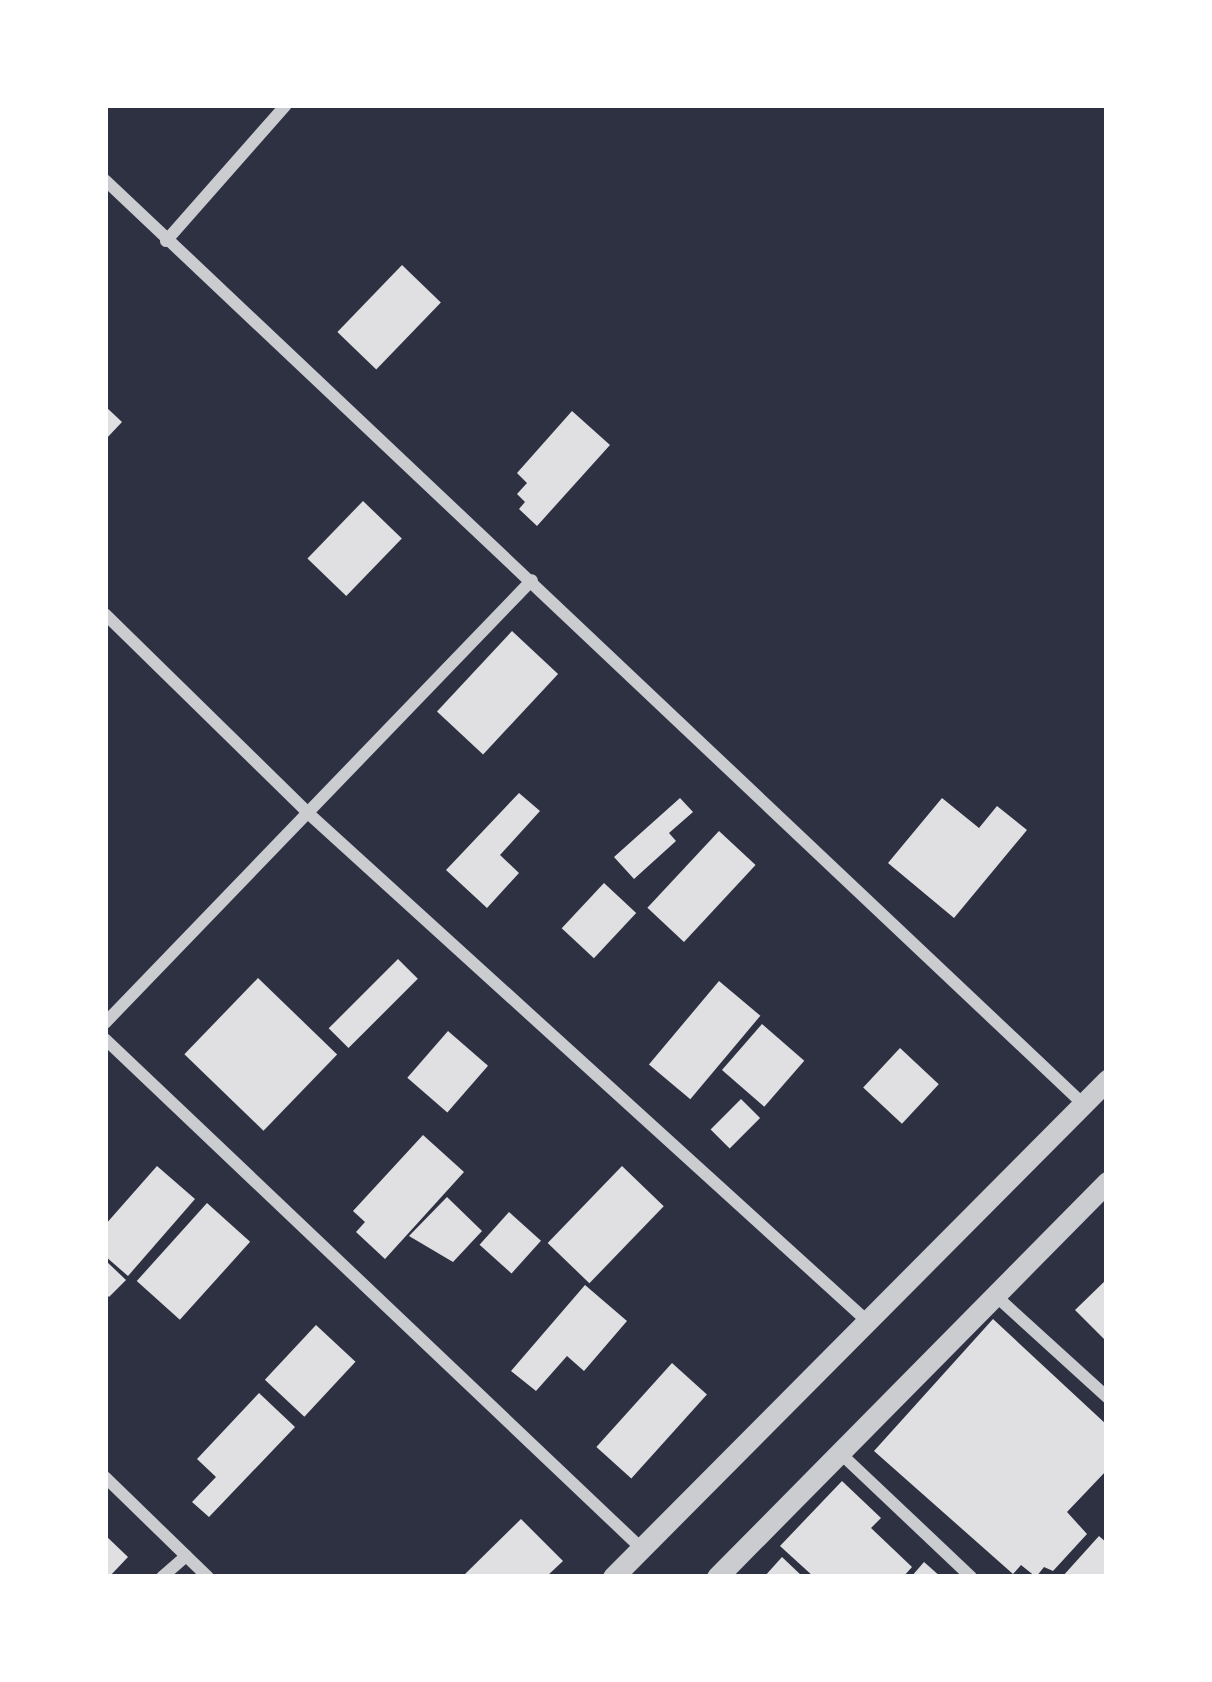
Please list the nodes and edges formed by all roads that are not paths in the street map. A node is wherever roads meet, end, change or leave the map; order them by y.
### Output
1 (286, 105) edge
2 (105, 180) edge
3 (166, 241) junction
4 (532, 580) junction
5 (105, 614) edge
6 (308, 813) junction
7 (105, 1023) edge
8 (105, 1039) edge
9 (1107, 1080) edge
10 (1083, 1104) junction
11 (1107, 1182) edge
12 (997, 1298) junction
13 (867, 1321) junction
14 (1107, 1397) edge
15 (839, 1452) junction
16 (105, 1477) edge
17 (641, 1548) junction
18 (186, 1556) junction
19 (162, 1577) edge
20 (208, 1577) edge
21 (613, 1577) edge
22 (717, 1577) edge
23 (971, 1577) edge

1 - 3 street
2 - 3 street
3 - 4 street
4 - 6 street
4 - 10 street
5 - 6 street
6 - 7 street
6 - 13 street
8 - 17 street
9 - 10 street
10 - 13 street
11 - 12 street
12 - 14 street
12 - 15 street
13 - 17 street
15 - 22 street
15 - 23 street
16 - 18 street
17 - 21 street
18 - 19 street
18 - 20 street

